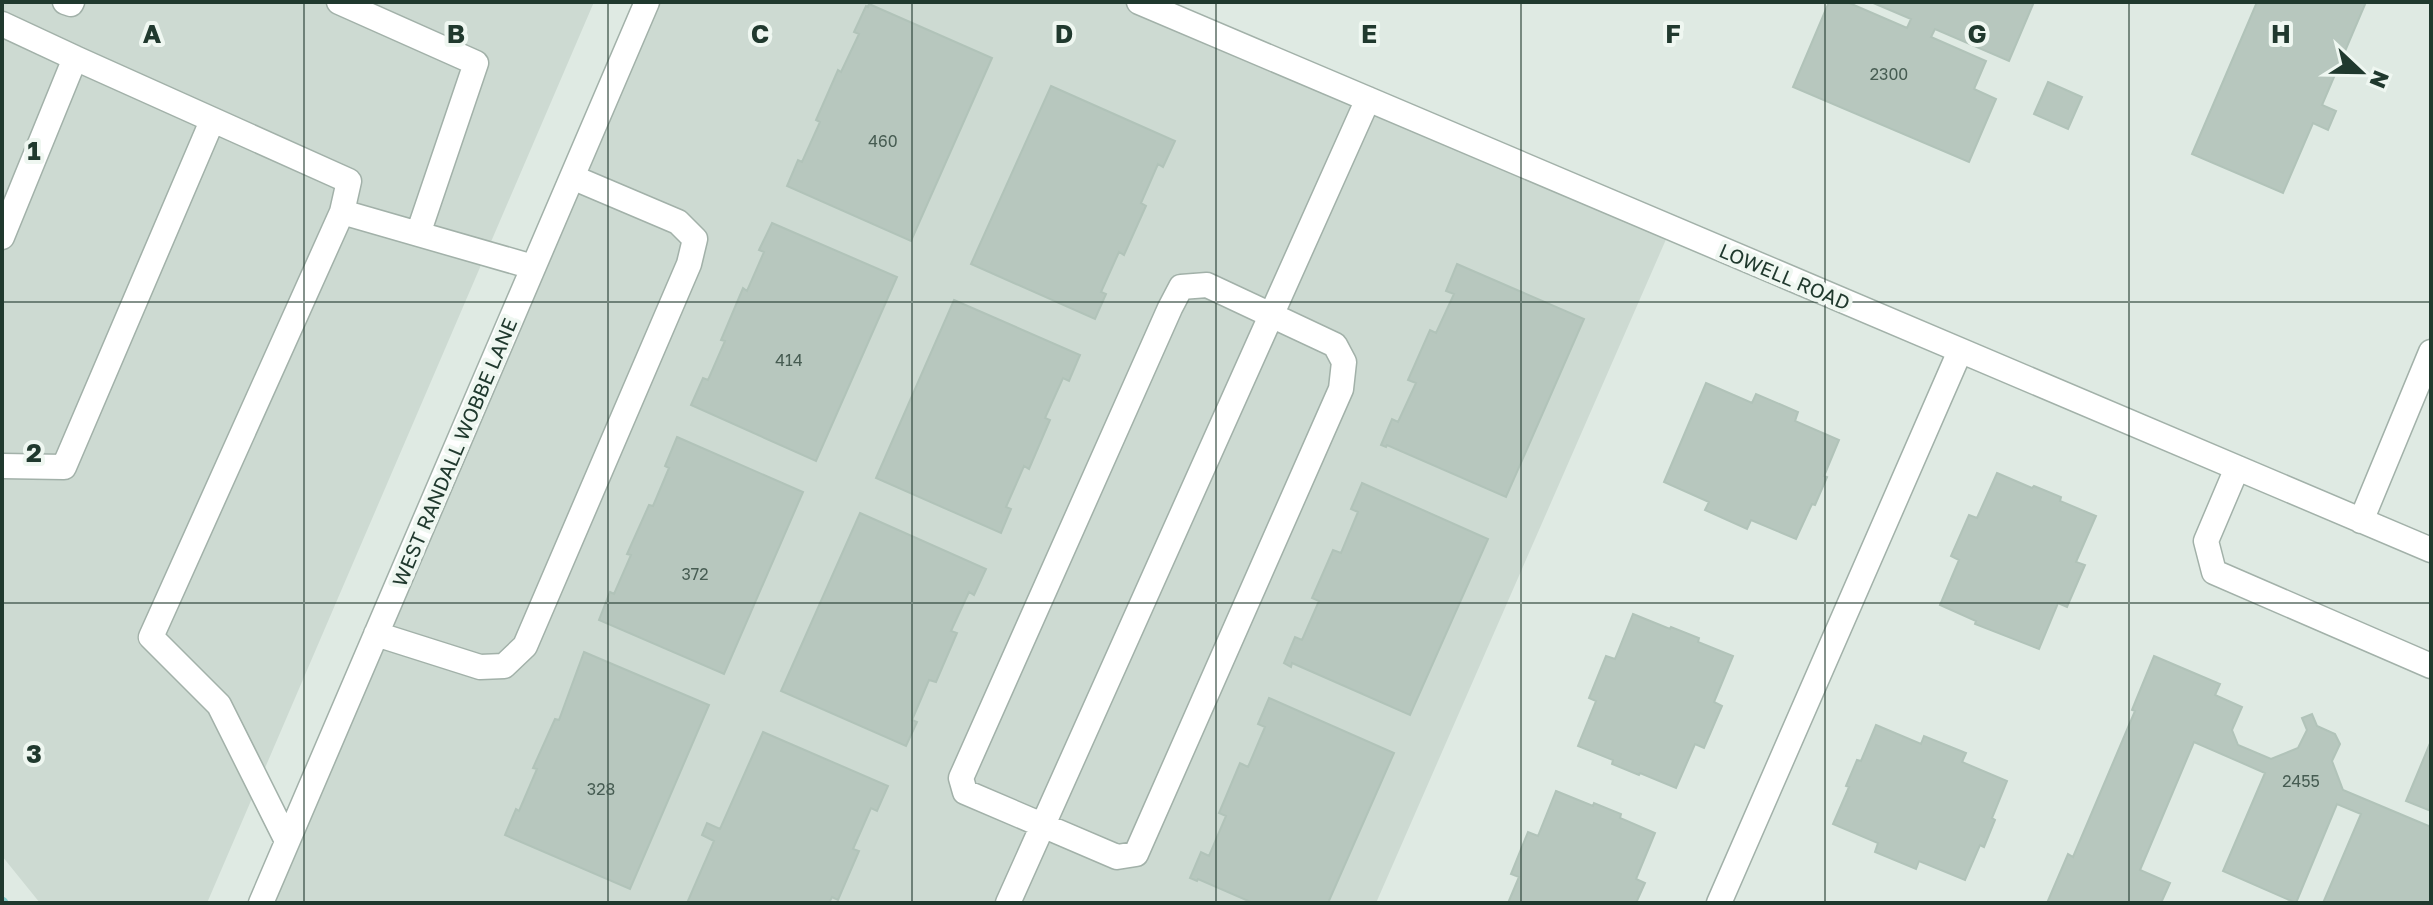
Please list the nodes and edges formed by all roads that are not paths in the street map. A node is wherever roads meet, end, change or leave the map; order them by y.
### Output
1 (65, 2) edge
2 (72, 2) edge
3 (339, 2) edge
4 (647, 2) edge
5 (1139, 2) edge
6 (2, 24) edge
7 (75, 58) junction
8 (1368, 99) junction
9 (212, 121) junction
10 (572, 177) junction
11 (342, 212) junction
12 (418, 234) junction
13 (2, 237) edge
14 (533, 267) junction
15 (1271, 316) junction
16 (1960, 351) junction
17 (2431, 352) edge
18 (2, 466) edge
19 (2237, 468) junction
20 (2361, 521) junction
21 (2431, 550) edge
22 (376, 634) junction
23 (2428, 656) edge
24 (1043, 826) junction
25 (287, 841) junction
26 (261, 903) edge
27 (1008, 903) edge
28 (1719, 903) edge

1 - 2 street
3 - 12 street
4 - 10 street, WEST RANDALL WOBBE LANE
5 - 8 street, LOWELL ROAD
6 - 7 street
7 - 9 street
7 - 13 street
8 - 15 street
8 - 16 street, LOWELL ROAD
9 - 11 street
9 - 18 street
10 - 14 street, WEST RANDALL WOBBE LANE
10 - 22 street
11 - 12 street
11 - 25 street
12 - 14 street
14 - 22 street, WEST RANDALL WOBBE LANE
15 - 24 street
15 - 24 street
15 - 24 street
16 - 19 street, LOWELL ROAD
16 - 28 street
17 - 20 street
19 - 20 street, LOWELL ROAD
19 - 23 street
20 - 21 street, LOWELL ROAD
22 - 25 street, WEST RANDALL WOBBE LANE
24 - 27 street
25 - 26 street, WEST RANDALL WOBBE LANE

